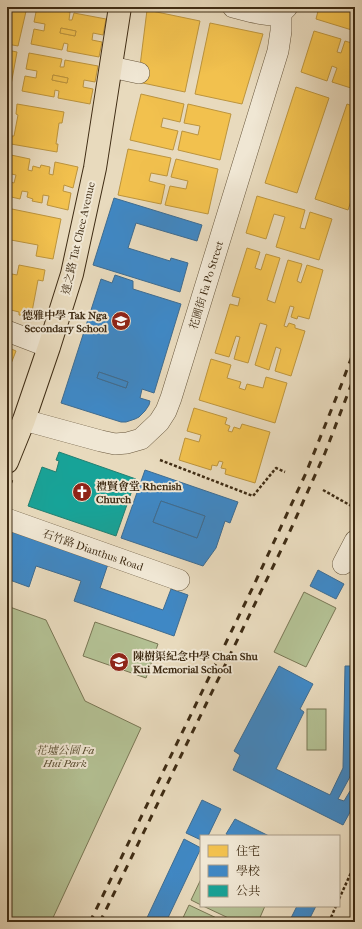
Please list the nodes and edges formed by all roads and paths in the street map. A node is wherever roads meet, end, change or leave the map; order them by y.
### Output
1 (120, 7) edge
2 (234, 7) edge
3 (284, 10) edge
4 (111, 67) junction
5 (139, 73) dead end
6 (7, 331) edge
7 (49, 347) junction
8 (24, 420) junction
9 (160, 460) dead end
10 (9, 471) edge
11 (285, 472) dead end
12 (323, 490) dead end
13 (355, 508) edge
14 (8, 512) edge
15 (355, 541) edge
16 (343, 564) dead end
17 (179, 580) dead end
18 (355, 864) edge
19 (340, 897) edge
20 (336, 907) edge
21 (329, 922) edge

1 - 4 main road, 達之路 Tat Chee Avenue
2 - 3 street
3 - 8 street, 花圃街 Fa Po Street
4 - 5 street
4 - 7 main road, 達之路 Tat Chee Avenue
6 - 7 street
7 - 8 main road, 達之路 Tat Chee Avenue
8 - 10 main road, 達之路 Tat Chee Avenue
9 - 11 path
10 - 14 path
12 - 13 path
14 - 17 street, 石竹路 Dianthus Road
15 - 16 street
18 - 19 path
20 - 21 path

